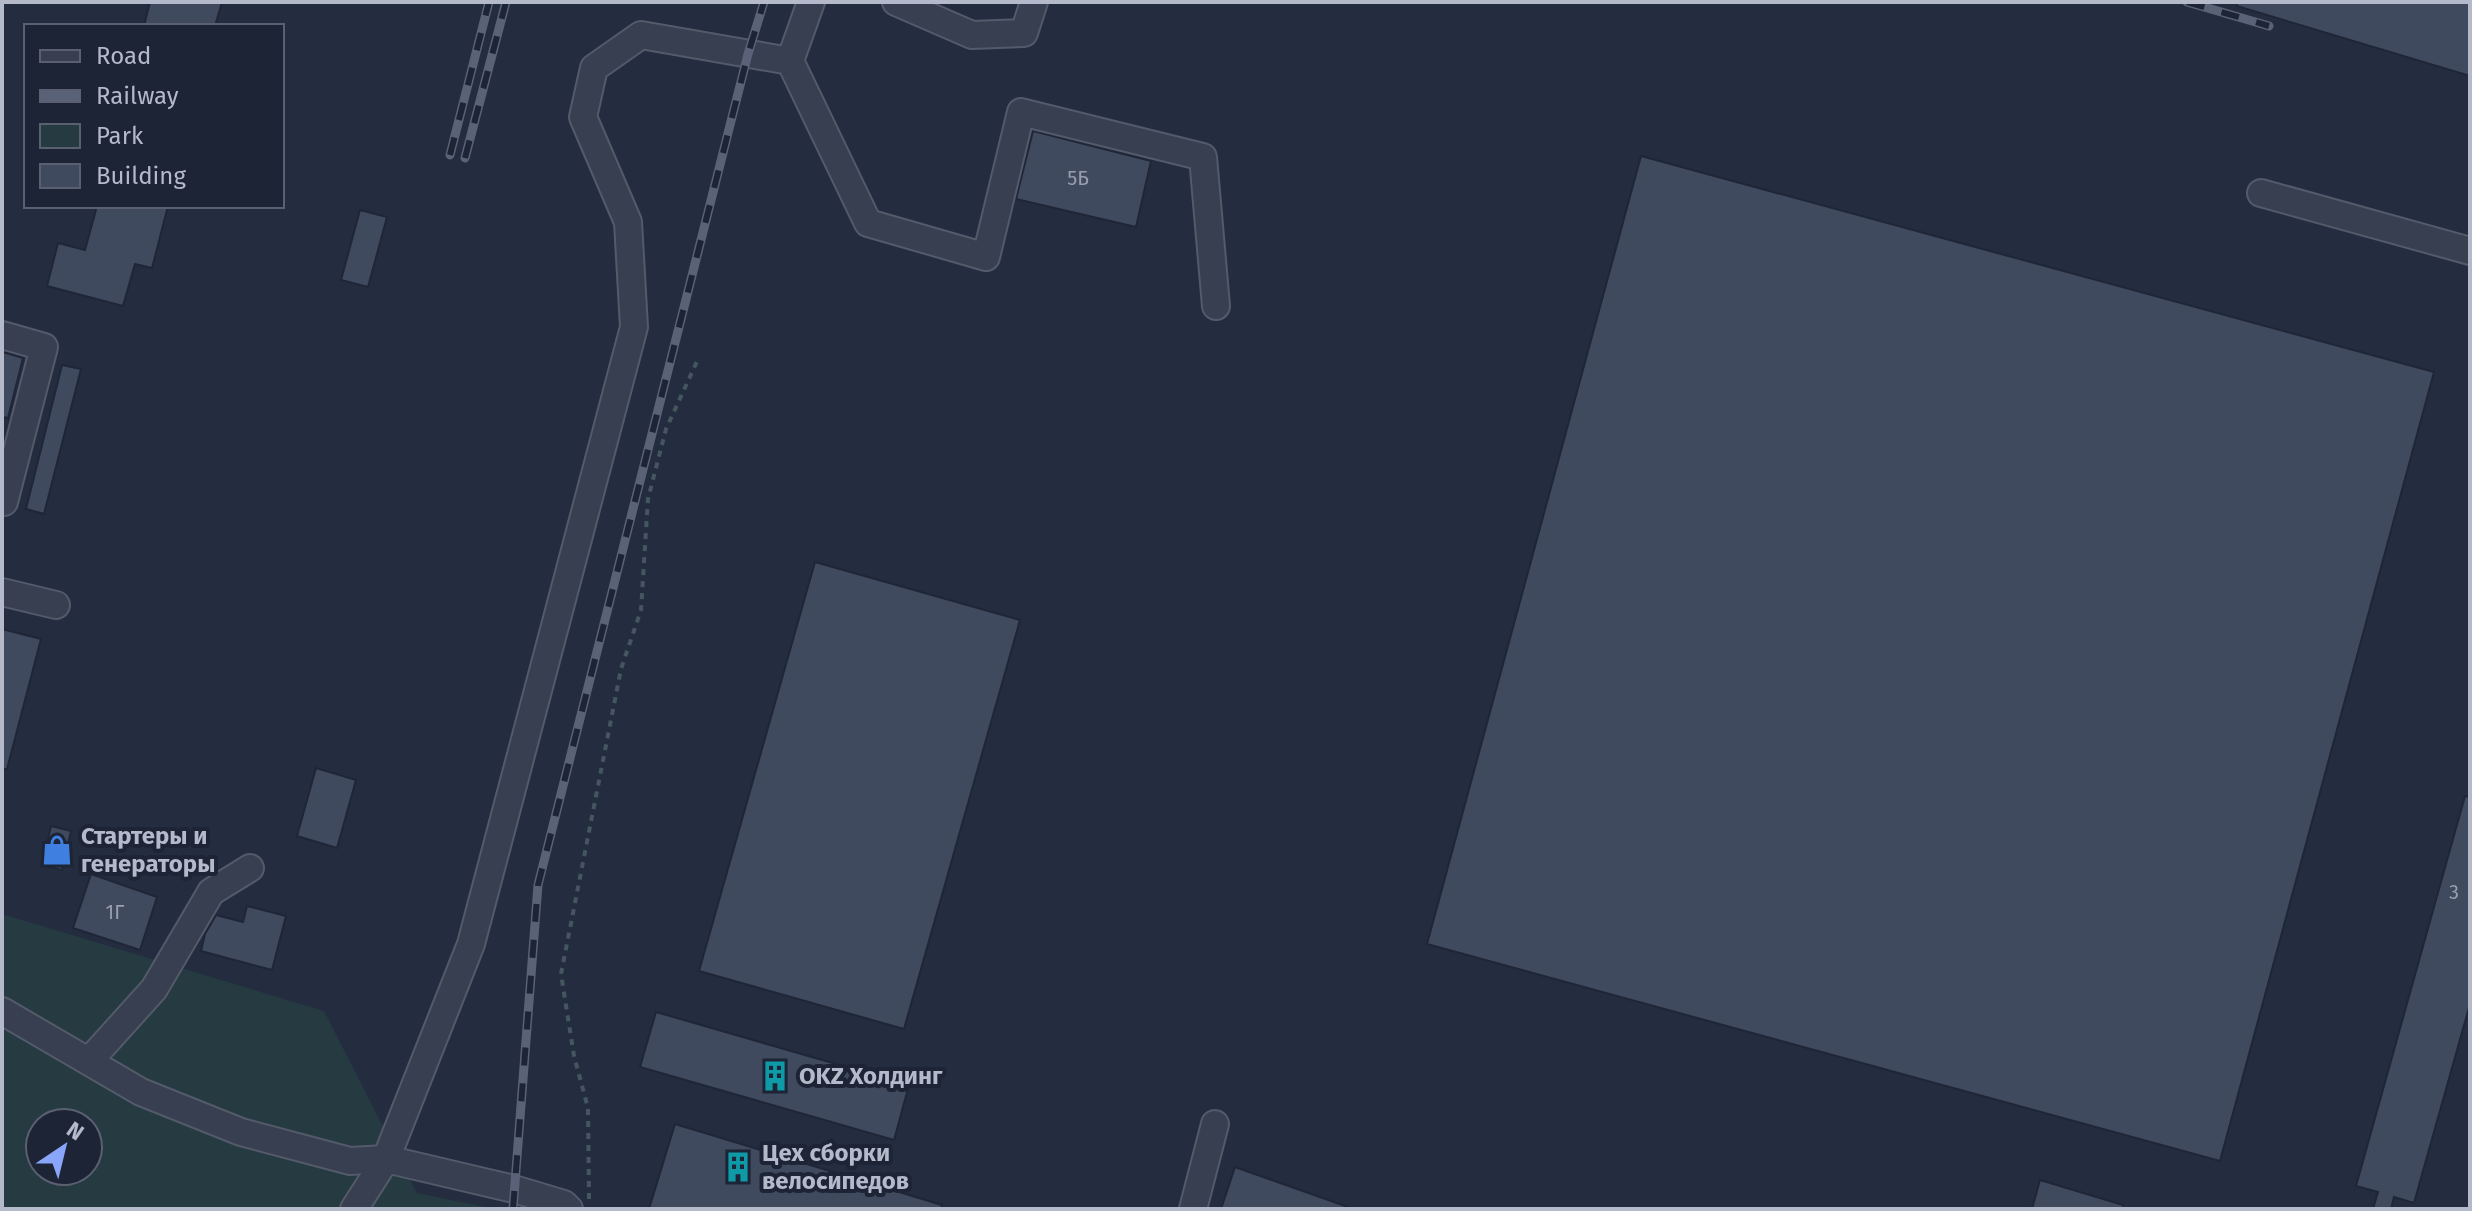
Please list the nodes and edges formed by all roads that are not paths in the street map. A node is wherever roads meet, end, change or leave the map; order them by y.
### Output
1 (811, 2) edge
2 (896, 2) edge
3 (1034, 2) edge
4 (790, 61) junction
5 (2261, 193) dead end
6 (2470, 251) edge
7 (1216, 306) dead end
8 (2, 335) edge
9 (4, 502) dead end
10 (2, 592) edge
11 (56, 605) dead end
12 (250, 868) dead end
13 (2, 1011) edge
14 (89, 1061) junction
15 (1215, 1124) dead end
16 (386, 1159) junction
17 (354, 1209) edge
18 (569, 1209) edge
19 (1193, 1209) edge

1 - 4 street
2 - 3 street
4 - 7 street
4 - 16 street
5 - 6 street
8 - 9 street
10 - 11 street
12 - 14 street
13 - 14 street
14 - 16 street
15 - 19 street
16 - 17 street
16 - 18 street

